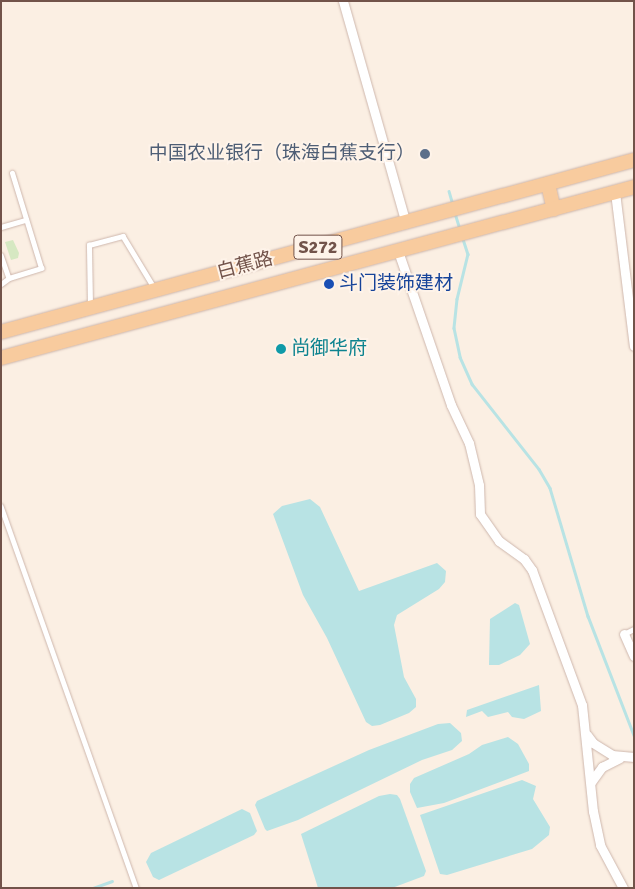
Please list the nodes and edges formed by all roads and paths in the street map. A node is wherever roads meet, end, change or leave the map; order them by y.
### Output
1 (343, 1) edge
2 (634, 160) edge
3 (12, 173) dead end
4 (548, 184) junction
5 (634, 187) edge
6 (615, 192) junction
7 (554, 209) junction
8 (26, 220) junction
9 (406, 223) junction
10 (1, 228) edge
11 (398, 251) junction
12 (1, 255) edge
13 (9, 278) junction
14 (1, 284) edge
15 (630, 286) edge
16 (156, 290) junction
17 (90, 308) junction
18 (1, 332) edge
19 (634, 346) edge
20 (1, 358) edge
21 (1, 506) edge
22 (634, 629) edge
23 (624, 634) joint
24 (634, 656) edge
25 (587, 735) junction
26 (623, 757) junction
27 (634, 757) edge
28 (591, 784) junction
29 (136, 888) edge
30 (623, 888) edge

1 - 9 street
2 - 4 main road, 白蕉路 / S272
3 - 8 lane
4 - 7 main road
4 - 9 main road, 白蕉路 / S272
5 - 6 main road, 白蕉路 / S272
6 - 7 main road, 白蕉路 / S272
6 - 15 street
7 - 11 main road, 白蕉路 / S272
8 - 10 lane
8 - 13 lane
9 - 16 main road, 白蕉路 / S272
11 - 20 main road, 白蕉路 / S272
11 - 25 street
12 - 13 lane
13 - 14 lane
15 - 19 street
16 - 17 main road, 白蕉路 / S272
16 - 17 lane
17 - 18 main road, 白蕉路 / S272
21 - 29 lane
22 - 23 lane
23 - 24 street
25 - 26 street
25 - 28 street
26 - 27 street
26 - 28 street
28 - 30 street

